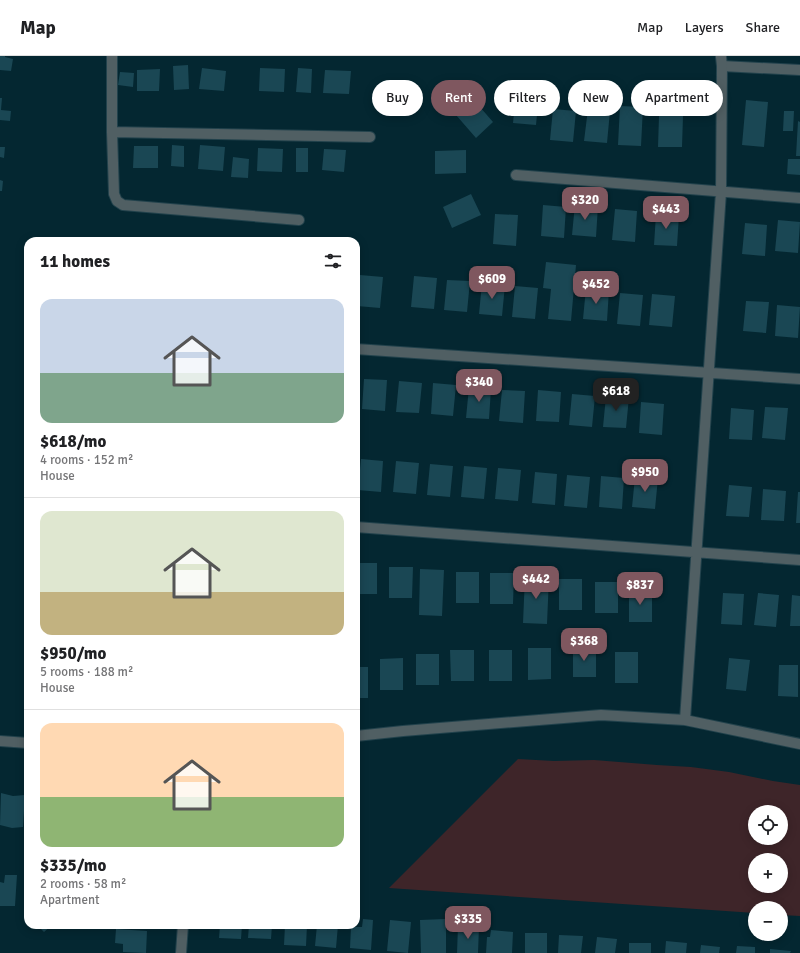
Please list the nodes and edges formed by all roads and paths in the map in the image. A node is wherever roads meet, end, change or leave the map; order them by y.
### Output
1 (112, 56) edge
2 (722, 61) edge
3 (800, 70) edge
4 (112, 132) junction
5 (370, 137) dead end
6 (516, 175) dead end
7 (721, 192) junction
8 (800, 198) edge
9 (299, 220) dead end
10 (360, 349) edge
11 (709, 373) junction
12 (800, 379) edge
13 (360, 527) edge
14 (697, 552) junction
15 (800, 560) edge
16 (685, 720) junction
17 (360, 736) edge
18 (0, 741) edge
19 (24, 743) edge
20 (800, 744) edge
21 (183, 929) edge
22 (181, 953) edge

1 - 4 street
2 - 3 street
2 - 7 street
4 - 5 street
4 - 9 street
6 - 7 street
7 - 8 street
7 - 11 street
10 - 11 street
11 - 12 street
11 - 14 street
13 - 14 street
14 - 15 street
14 - 16 street
16 - 17 street
16 - 20 street
18 - 19 street
21 - 22 street

